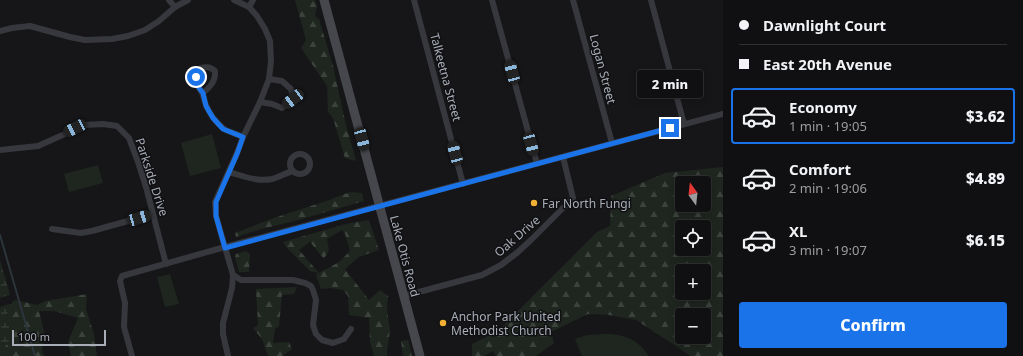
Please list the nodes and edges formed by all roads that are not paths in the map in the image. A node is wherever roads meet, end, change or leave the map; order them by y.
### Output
1 (169, 0) edge
2 (188, 0) edge
3 (234, 0) edge
4 (253, 0) edge
5 (324, 0) edge
6 (414, 0) edge
7 (492, 0) edge
8 (573, 0) edge
9 (651, 0) edge
10 (249, 7) junction
11 (175, 8) junction
12 (0, 31) edge
13 (268, 79) junction
14 (203, 93) dead end
15 (260, 102) junction
16 (723, 114) edge
17 (684, 124) junction
18 (243, 137) junction
19 (612, 144) junction
20 (0, 150) edge
21 (563, 157) junction
22 (536, 164) junction
23 (293, 171) dead end
24 (229, 172) junction
25 (463, 184) junction
26 (380, 206) junction
27 (153, 214) junction
28 (52, 229) dead end
29 (225, 248) junction
30 (166, 264) junction
31 (233, 275) junction
32 (404, 296) junction
33 (351, 329) dead end
34 (132, 356) edge
35 (228, 356) edge
36 (420, 356) edge

1 - 11 street
2 - 11 street
3 - 10 street
4 - 10 street
5 - 26 main road, Lake Otis Road
6 - 25 street, Talkeetna Street
7 - 22 street
8 - 19 street, Logan Street
9 - 17 street
10 - 13 street
11 - 12 street
13 - 15 street
13 - 15 street
14 - 18 street
15 - 18 street
16 - 17 street
17 - 19 street
18 - 24 street
19 - 21 street
20 - 27 street, Parkside Drive
21 - 22 street
21 - 32 street, Oak Drive
22 - 25 street
23 - 24 street
24 - 29 street
25 - 26 street
26 - 29 street
26 - 32 main road, Lake Otis Road
27 - 28 street
27 - 30 street, Parkside Drive
29 - 30 street
29 - 31 street
30 - 34 street
31 - 33 street
31 - 35 street
32 - 36 main road, Lake Otis Road

